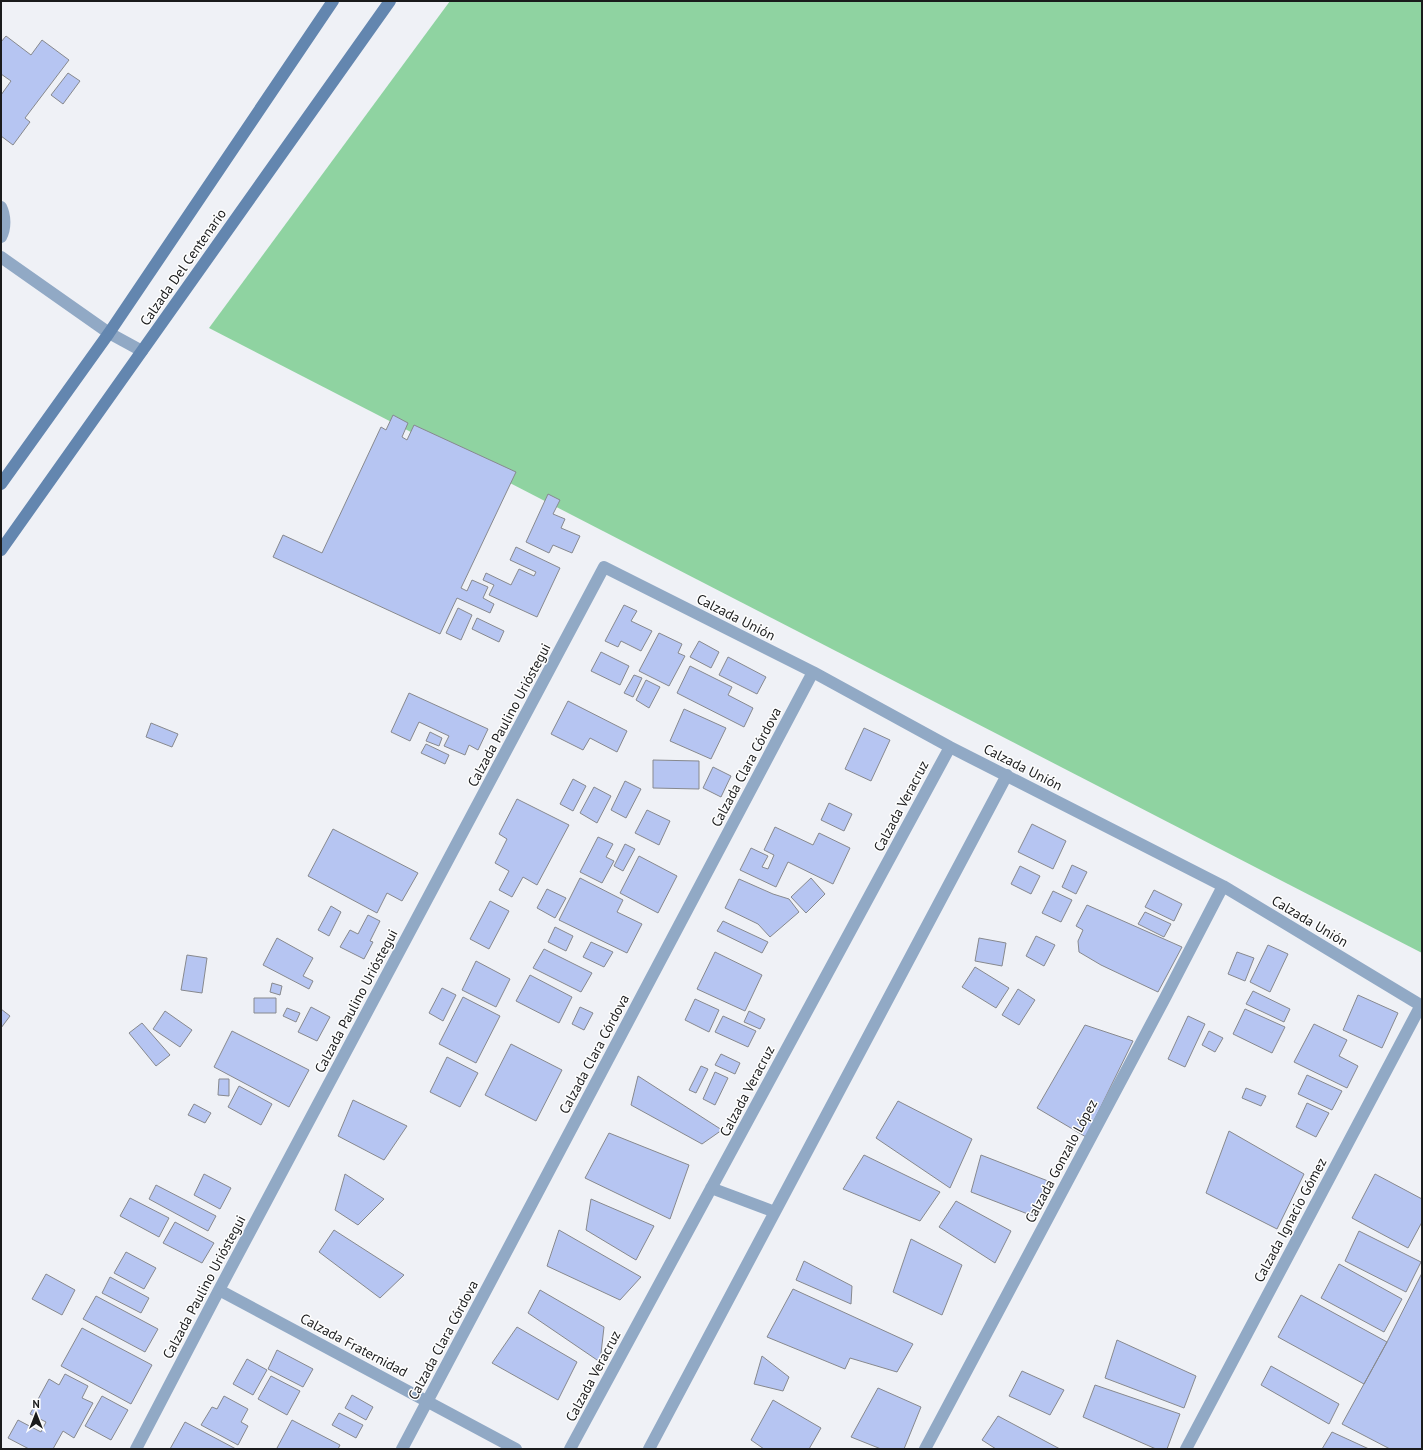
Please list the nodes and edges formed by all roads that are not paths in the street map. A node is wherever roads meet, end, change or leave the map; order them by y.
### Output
1 (333, 1) edge
2 (390, 1) edge
3 (1, 206) edge
4 (1, 237) edge
5 (1, 257) edge
6 (109, 333) junction
7 (142, 351) junction
8 (1, 484) edge
9 (1, 550) edge
10 (604, 567) joint
11 (813, 672) junction
12 (950, 747) junction
13 (1008, 775) junction
14 (1223, 886) junction
15 (1421, 1006) edge
16 (711, 1188) junction
17 (775, 1212) junction
18 (219, 1290) junction
19 (427, 1401) junction
20 (136, 1449) edge
21 (402, 1449) edge
22 (516, 1449) edge
23 (570, 1449) edge
24 (649, 1449) edge
25 (925, 1449) edge
26 (1186, 1449) edge

1 - 6 main road, Calzada Del Centenario
2 - 7 main road, Calzada Del Centenario
3 - 4 street
5 - 6 street
6 - 7 street
6 - 8 main road, Calzada Del Centenario
7 - 9 main road, Calzada Del Centenario
10 - 11 street, Calzada Unión
10 - 18 street, Calzada Paulino Urióstegui
11 - 12 street, Calzada Unión
11 - 19 street, Calzada Clara Córdova
12 - 13 street, Calzada Unión
12 - 16 street, Calzada Veracruz
13 - 14 street, Calzada Unión
13 - 17 street
14 - 15 street, Calzada Unión
14 - 25 street, Calzada Gonzalo López
15 - 26 street, Calzada Ignacio Gómez
16 - 17 street
16 - 23 street, Calzada Veracruz
17 - 24 street
18 - 19 street, Calzada Fraternidad
18 - 20 street, Calzada Paulino Urióstegui
19 - 21 street, Calzada Clara Córdova
19 - 22 street, Calzada Fraternidad

